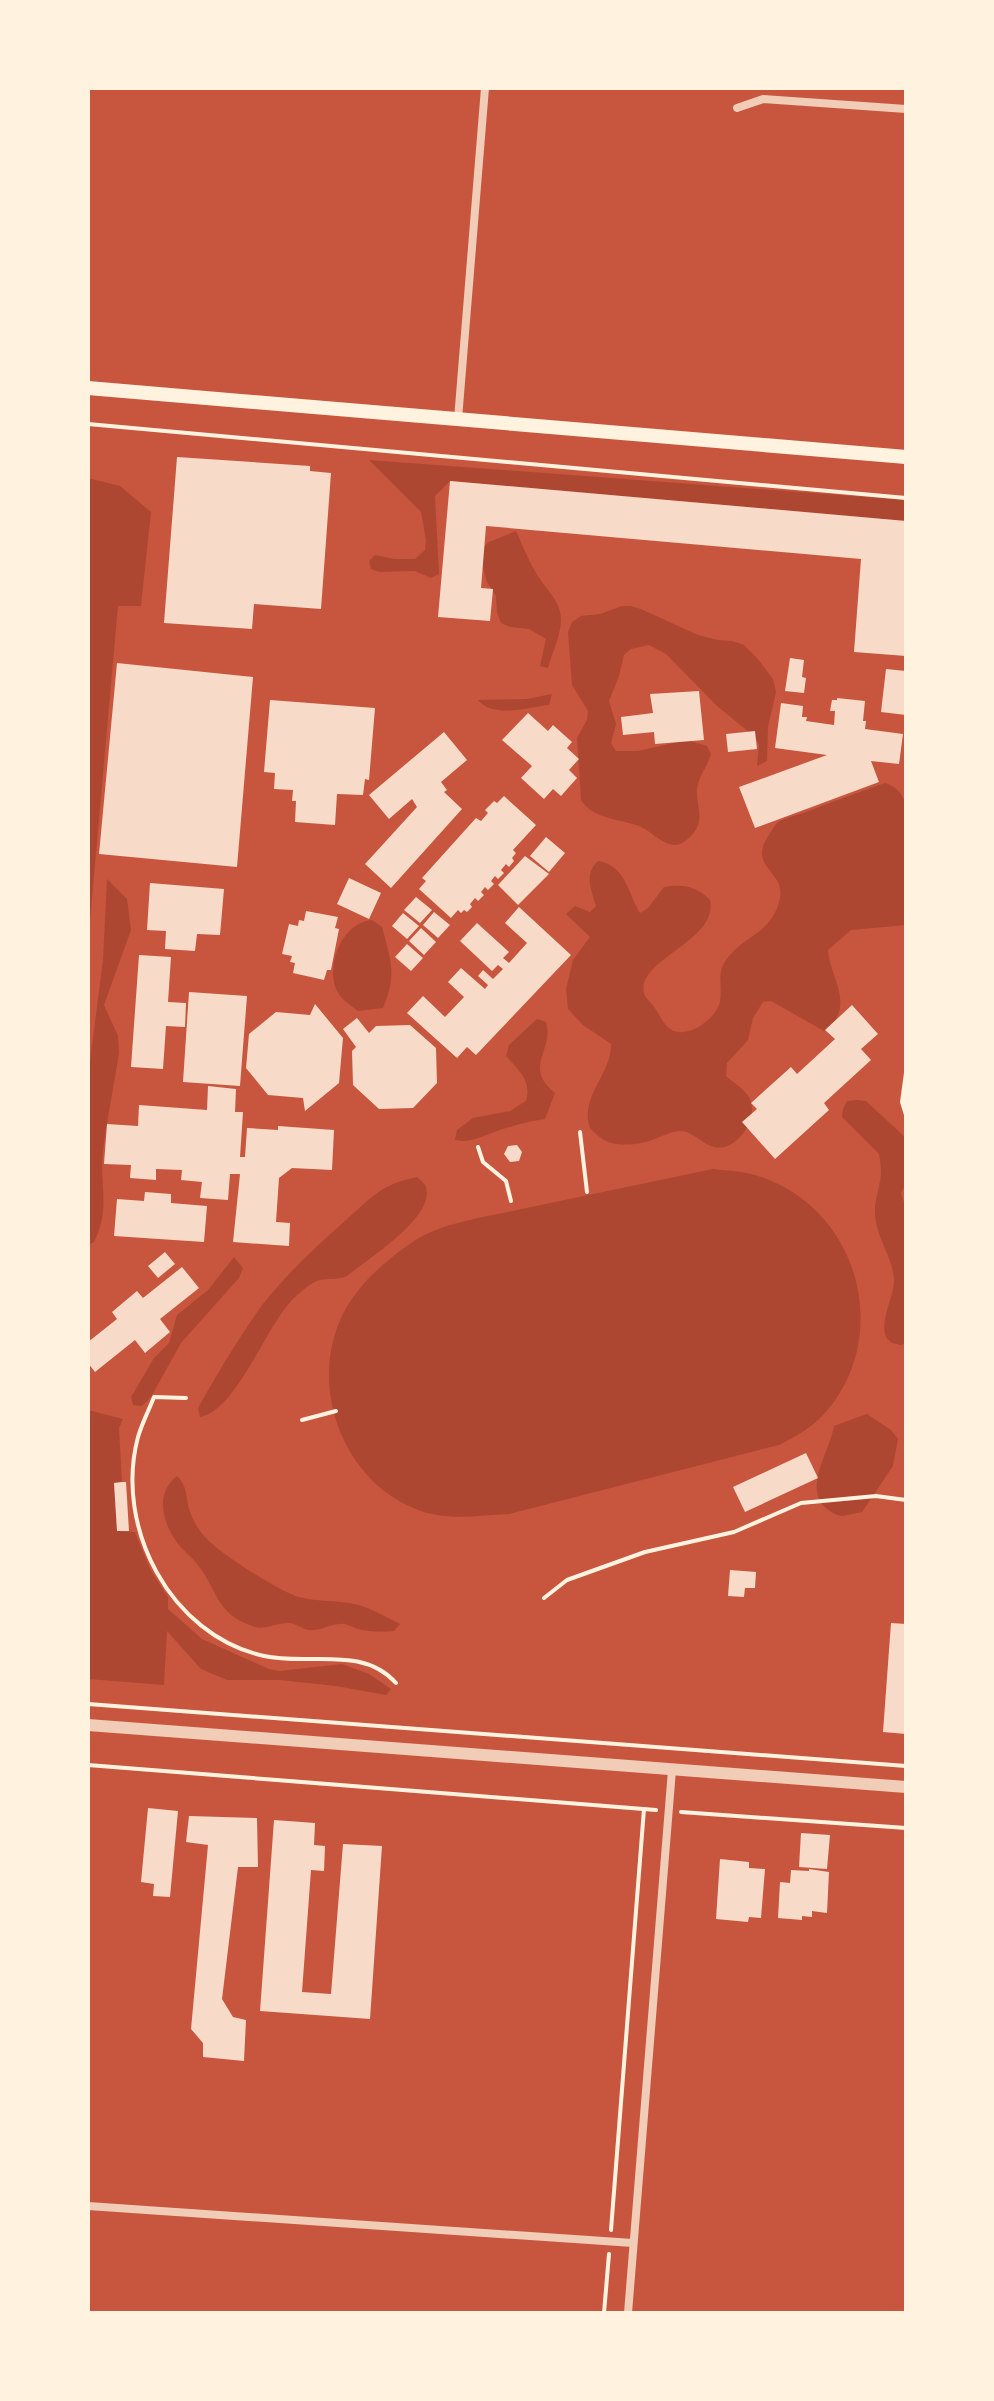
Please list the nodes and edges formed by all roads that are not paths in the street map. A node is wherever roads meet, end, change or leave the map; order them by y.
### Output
1 (485, 88) edge
2 (737, 108) dead end
3 (906, 109) edge
4 (88, 388) edge
5 (458, 419) junction
6 (906, 457) edge
7 (88, 1725) edge
8 (672, 1770) junction
9 (906, 1787) edge
10 (88, 2206) edge
11 (633, 2243) junction
12 (628, 2313) edge

1 - 5 street
2 - 3 street
4 - 5 main road
5 - 6 main road
7 - 8 street
8 - 9 street
8 - 11 street
10 - 11 street
11 - 12 street

